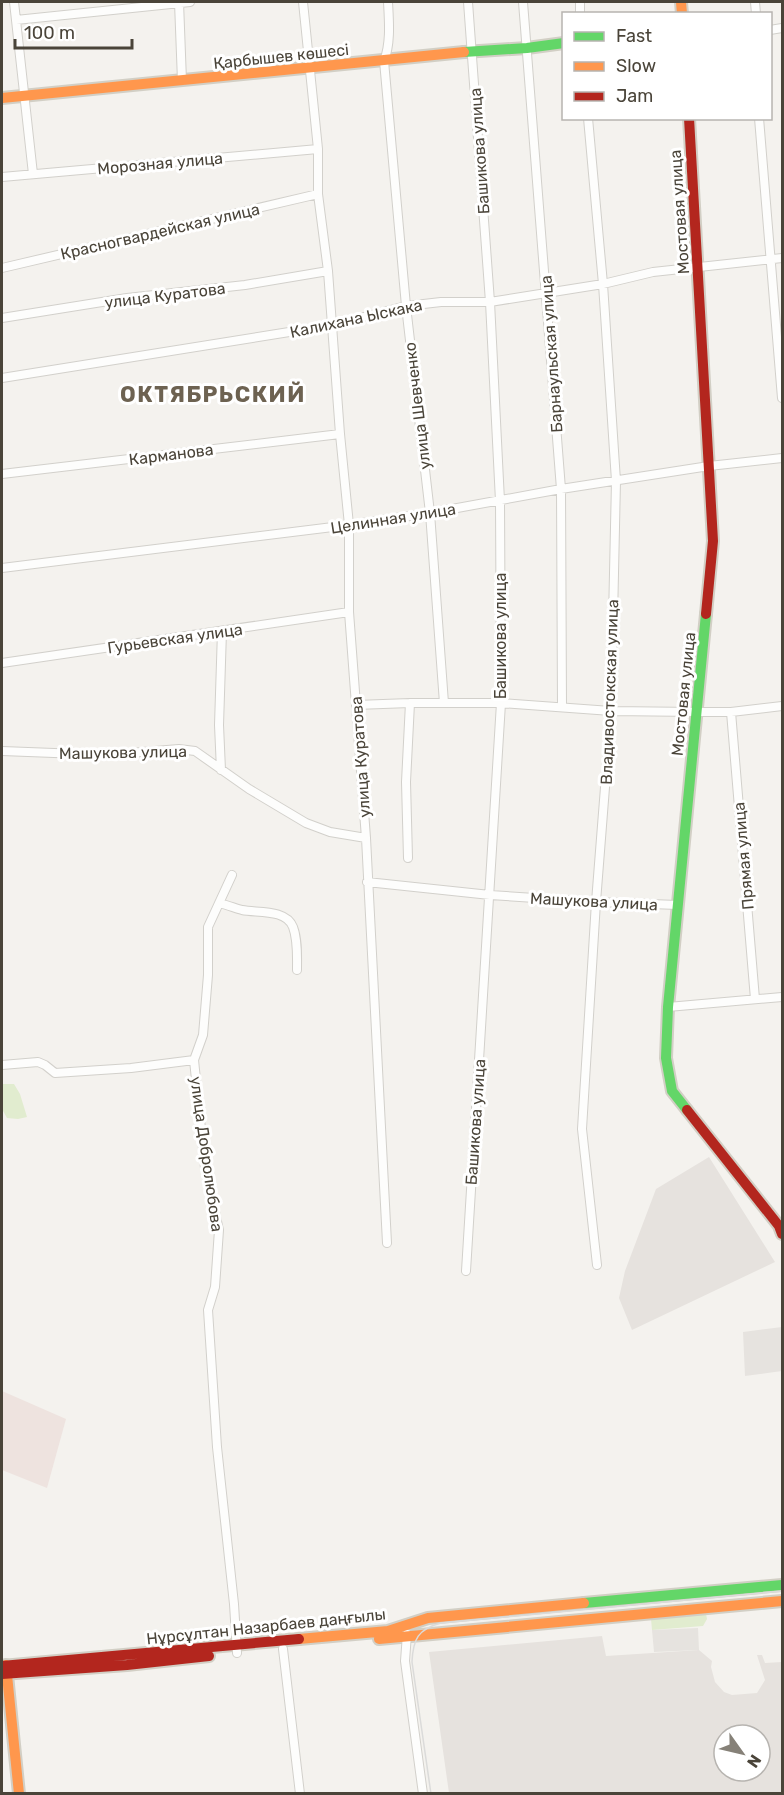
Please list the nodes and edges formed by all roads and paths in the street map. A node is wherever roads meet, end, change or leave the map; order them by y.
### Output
1 (14, 2) edge
2 (179, 2) edge
3 (190, 2) edge
4 (303, 2) edge
5 (388, 2) edge
6 (468, 2) edge
7 (523, 2) edge
8 (16, 20) junction
9 (562, 43) edge
10 (527, 48) junction
11 (472, 51) junction
12 (384, 61) junction
13 (309, 68) junction
14 (182, 81) junction
15 (25, 95) junction
16 (2, 98) edge
17 (588, 120) edge
18 (689, 120) edge
19 (759, 120) edge
20 (318, 149) junction
21 (33, 174) junction
22 (2, 177) edge
23 (318, 194) junction
24 (783, 258) edge
25 (771, 260) junction
26 (2, 268) edge
27 (698, 268) junction
28 (328, 271) junction
29 (603, 284) junction
30 (546, 292) junction
31 (490, 302) junction
32 (406, 306) junction
33 (2, 318) edge
34 (333, 325) junction
35 (2, 378) edge
36 (783, 398) edge
37 (340, 434) junction
38 (783, 459) edge
39 (709, 466) junction
40 (2, 474) edge
41 (616, 481) junction
42 (561, 489) junction
43 (500, 501) junction
44 (430, 513) junction
45 (349, 525) junction
46 (2, 568) edge
47 (349, 612) junction
48 (222, 631) junction
49 (2, 663) edge
50 (410, 703) junction
51 (444, 703) junction
52 (501, 703) junction
53 (356, 705) junction
54 (783, 706) edge
55 (562, 707) junction
56 (611, 711) junction
57 (696, 712) junction
58 (731, 712) junction
59 (2, 751) edge
60 (221, 770) junction
61 (366, 838) junction
62 (408, 858) dead end
63 (232, 875) dead end
64 (367, 882) junction
65 (490, 895) junction
66 (596, 902) junction
67 (219, 903) junction
68 (678, 905) junction
69 (297, 970) dead end
70 (783, 997) edge
71 (755, 999) junction
72 (668, 1007) junction
73 (194, 1060) junction
74 (2, 1065) edge
75 (783, 1234) edge
76 (387, 1243) dead end
77 (597, 1265) dead end
78 (466, 1272) dead end
79 (783, 1585) edge
80 (783, 1601) edge
81 (408, 1625) junction
82 (407, 1637) junction
83 (237, 1649) junction
84 (283, 1649) junction
85 (4, 1670) edge
86 (19, 1794) edge
87 (300, 1794) edge
88 (423, 1794) edge

1 - 8 street
2 - 3 street
2 - 8 street
2 - 14 street
4 - 13 street, улица Куратова
5 - 12 street, улица Шевченко
6 - 11 street, Башикова улица
7 - 10 street, Барнаульская улица
8 - 15 street
9 - 10 main road, Қарбышев көшесі
10 - 11 main road, Қарбышев көшесі
10 - 30 street, Барнаульская улица
11 - 12 main road, Қарбышев көшесі
11 - 31 street, Башикова улица
12 - 13 main road, Қарбышев көшесі
12 - 32 street, улица Шевченко
13 - 14 main road, Қарбышев көшесі
13 - 20 street, улица Куратова
14 - 15 main road, Қарбышев көшесі
15 - 16 main road, Қарбышев көшесі
15 - 21 street
17 - 29 street, Владивостокская улица
18 - 27 main road, Мостовая улица
19 - 25 street
20 - 21 street, Морозная улица
20 - 23 street, улица Куратова
21 - 22 street, Морозная улица
23 - 26 street, Красногвардейская улица
23 - 28 street, улица Куратова
24 - 25 street, Калихана Ыскака
25 - 27 street, Калихана Ыскака
25 - 36 street
27 - 29 street, Калихана Ыскака
27 - 39 main road, Мостовая улица
28 - 33 street, улица Куратова
28 - 34 street, улица Куратова
29 - 30 street, Калихана Ыскака
29 - 41 street, Владивостокская улица
30 - 31 street, Калихана Ыскака
30 - 42 street, Барнаульская улица
31 - 32 street, Калихана Ыскака
31 - 43 street, Башикова улица
32 - 34 street, Калихана Ыскака
32 - 44 street, улица Шевченко
34 - 35 street, Калихана Ыскака
34 - 37 street, улица Куратова
37 - 40 street, Карманова
37 - 45 street, улица Куратова
38 - 39 street, Целинная улица
39 - 41 street, Целинная улица
39 - 57 main road, Мостовая улица
41 - 42 street, Целинная улица
41 - 56 street, Владивостокская улица
42 - 43 street, Целинная улица
42 - 55 street, Барнаульская улица
43 - 44 street, Целинная улица
43 - 52 street, Башикова улица
44 - 45 street, Целинная улица
44 - 51 street, улица Шевченко
45 - 46 street, Целинная улица
45 - 47 street, улица Куратова
47 - 48 street, Гурьевская улица
47 - 53 street, улица Куратова
48 - 49 street, Гурьевская улица
48 - 60 street
50 - 51 street
50 - 53 street
50 - 62 street
51 - 52 street
52 - 55 street
52 - 65 street, Башикова улица
53 - 61 street, улица Куратова
54 - 58 street
55 - 56 street
56 - 57 street
56 - 66 street, Владивостокская улица
57 - 58 street
57 - 68 main road, Мостовая улица
58 - 71 street, Прямая улица
59 - 60 street, Машукова улица
60 - 61 street, Машукова улица
61 - 64 street, улица Куратова
63 - 67 street, улица Добролюбова
64 - 65 street, Машукова улица
64 - 76 street, улица Куратова
65 - 66 street, Машукова улица
65 - 78 street, Башикова улица
66 - 68 street, Машукова улица
66 - 77 street, Владивостокская улица
67 - 69 street
67 - 73 street, улица Добролюбова
68 - 72 main road, Мостовая улица
70 - 71 street
71 - 72 street
72 - 75 main road, Мостовая улица
73 - 74 street
73 - 83 street, улица Добролюбова
79 - 81 main road, Нұрсұлтан Назарбаев даңғылы
80 - 82 main road, Нұрсұлтан Назарбаев даңғылы
81 - 82 street
81 - 83 main road, Нұрсұлтан Назарбаев даңғылы
82 - 84 main road, Нұрсұлтан Назарбаев даңғылы
82 - 88 street
83 - 84 main road, Нұрсұлтан Назарбаев даңғылы
83 - 85 main road, Нұрсұлтан Назарбаев даңғылы
84 - 87 street
85 - 86 main road

